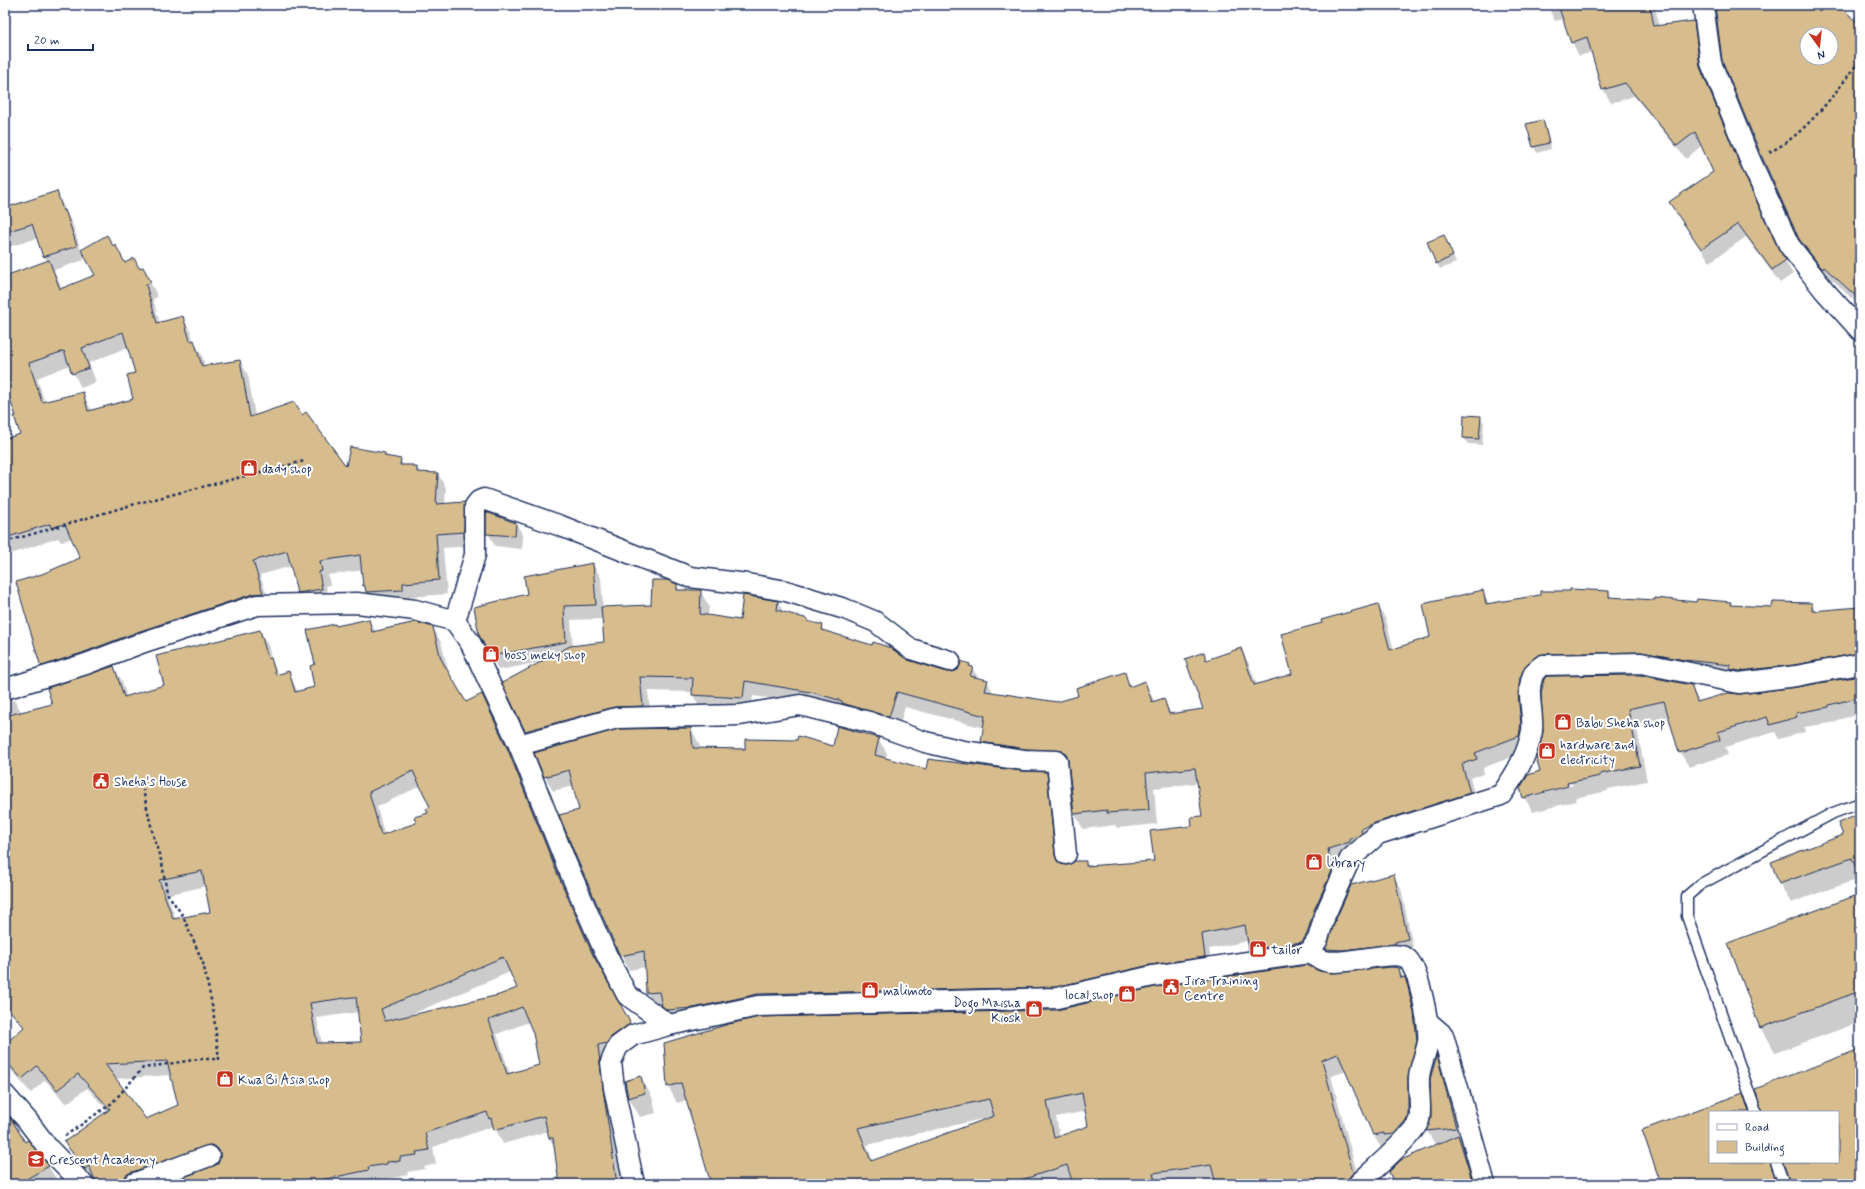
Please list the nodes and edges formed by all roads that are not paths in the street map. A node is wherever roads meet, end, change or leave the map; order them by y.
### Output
1 (1703, 5) edge
2 (1860, 330) edge
3 (455, 621) junction
4 (950, 661) dead end
5 (1860, 664) edge
6 (5, 689) edge
7 (519, 745) junction
8 (1860, 803) edge
9 (1066, 854) dead end
10 (1309, 953) junction
11 (1428, 1022) junction
12 (669, 1025) junction
13 (5, 1095) edge
14 (1756, 1111) edge
15 (209, 1156) dead end
16 (1776, 1163) edge
17 (83, 1184) edge
18 (133, 1184) edge
19 (634, 1184) edge
20 (1358, 1184) edge
21 (1485, 1184) edge
22 (1784, 1184) edge

1 - 2 street
3 - 4 street
3 - 6 street
3 - 7 street
5 - 10 street
7 - 9 street
7 - 12 street
8 - 14 lane
10 - 11 street
10 - 12 street
11 - 20 street
11 - 21 street
12 - 19 street
13 - 17 street
15 - 18 street
16 - 22 lane

